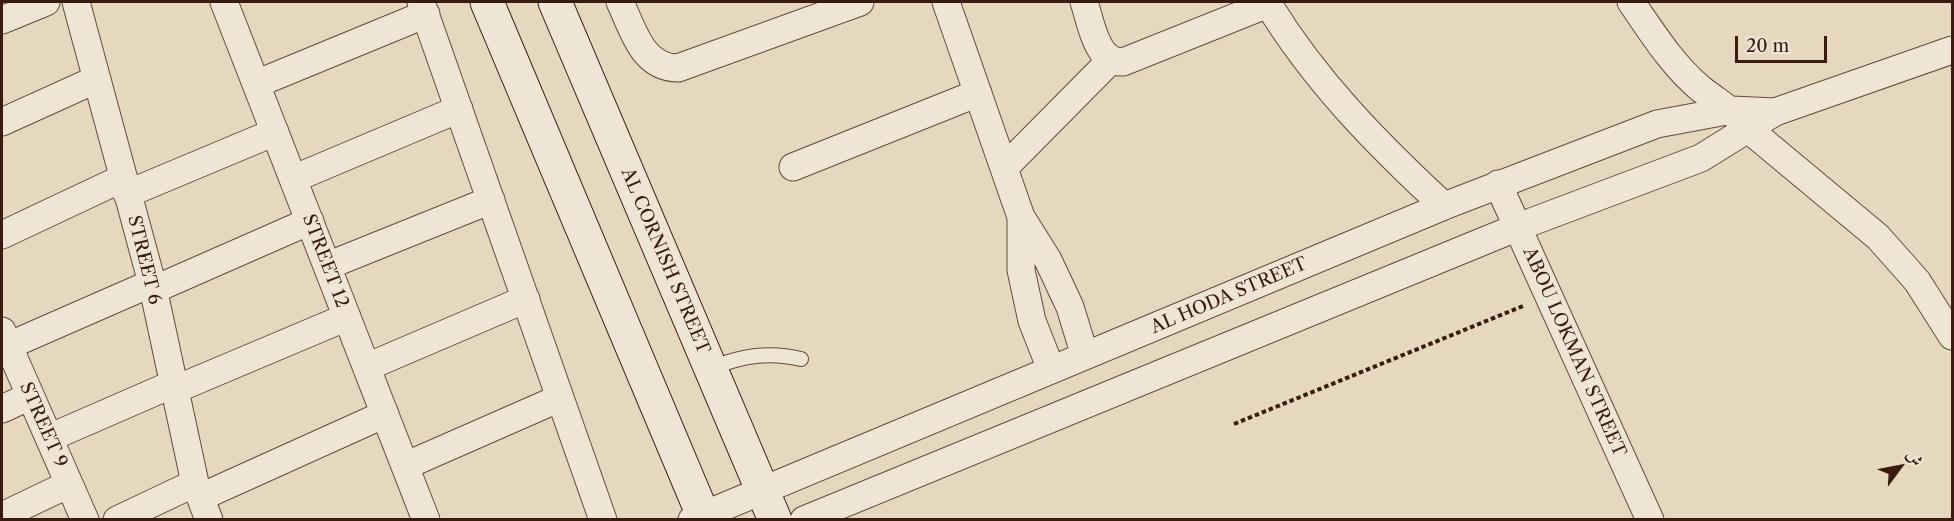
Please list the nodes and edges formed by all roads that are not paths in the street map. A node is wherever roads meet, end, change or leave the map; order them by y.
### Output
1 (46, 2) edge
2 (75, 2) edge
3 (224, 2) edge
4 (487, 2) edge
5 (555, 2) edge
6 (620, 2) edge
7 (860, 2) edge
8 (946, 2) edge
9 (1084, 2) edge
10 (1631, 2) edge
11 (1268, 3) edge
12 (828, 7) edge
13 (424, 8) edge
14 (2, 20) edge
15 (1953, 51) edge
16 (1110, 61) junction
17 (97, 79) junction
18 (256, 84) junction
19 (978, 93) junction
20 (459, 109) junction
21 (1740, 119) junction
22 (2, 122) edge
23 (275, 132) junction
24 (793, 167) dead end
25 (1004, 168) junction
26 (293, 179) junction
27 (1498, 184) junction
28 (125, 186) junction
29 (491, 200) junction
30 (1444, 206) junction
31 (1021, 218) junction
32 (310, 221) junction
33 (1518, 227) junction
34 (2, 235) edge
35 (327, 266) junction
36 (152, 287) junction
37 (526, 299) junction
38 (347, 317) junction
39 (1953, 336) edge
40 (5, 338) edge
41 (1085, 356) junction
42 (801, 359) dead end
43 (367, 367) junction
44 (711, 368) junction
45 (1051, 369) junction
46 (174, 387) junction
47 (30, 396) junction
48 (560, 398) junction
49 (2, 409) edge
50 (385, 414) junction
51 (49, 438) junction
52 (405, 466) junction
53 (69, 484) junction
54 (762, 489) junction
55 (202, 500) edge
56 (2, 516) edge
57 (700, 518) edge
58 (84, 519) edge
59 (117, 519) edge
60 (426, 519) edge
61 (603, 519) edge
62 (775, 519) edge
63 (804, 519) edge
64 (1650, 519) edge

1 - 14 street
2 - 17 street, STREET 6
3 - 18 street, STREET 12
4 - 57 main road
5 - 44 main road, AL CORNISH STREET
6 - 12 street
7 - 12 street
8 - 19 street
9 - 16 street
10 - 21 street
11 - 16 street
11 - 30 street
13 - 18 street
13 - 20 street
15 - 21 street, AL HODA STREET
16 - 25 street
17 - 22 street
17 - 28 street, STREET 6
18 - 23 street, STREET 12
19 - 24 street
19 - 25 street
20 - 26 street
20 - 29 street
21 - 27 street, AL HODA STREET
21 - 33 street
21 - 39 street
23 - 26 street, STREET 12
23 - 28 street
25 - 31 street
26 - 32 street, STREET 12
27 - 30 street, AL HODA STREET
27 - 33 street, ABOU LOKMAN STREET
28 - 34 street
28 - 36 street, STREET 6
29 - 35 street
29 - 37 street
30 - 41 street, AL HODA STREET
31 - 41 street
31 - 45 street
32 - 35 street, STREET 12
32 - 36 street
33 - 63 street
33 - 64 street, ABOU LOKMAN STREET
35 - 38 street, STREET 12
36 - 40 street
36 - 46 street, STREET 6
37 - 43 street
37 - 48 street
38 - 43 street, STREET 12
38 - 46 street
40 - 47 street, STREET 9
41 - 45 street, AL HODA STREET
42 - 44 lane
43 - 50 street, STREET 12
44 - 54 main road, AL CORNISH STREET
45 - 54 street, AL HODA STREET
46 - 51 street
46 - 55 street, STREET 6
47 - 49 street
47 - 51 street, STREET 9
48 - 52 street
48 - 61 street
50 - 52 street, STREET 12
50 - 55 street
51 - 53 street, STREET 9
52 - 60 street, STREET 12
53 - 56 street
53 - 58 street, STREET 9
54 - 57 street, AL HODA STREET
54 - 62 main road, AL CORNISH STREET
55 - 59 street

